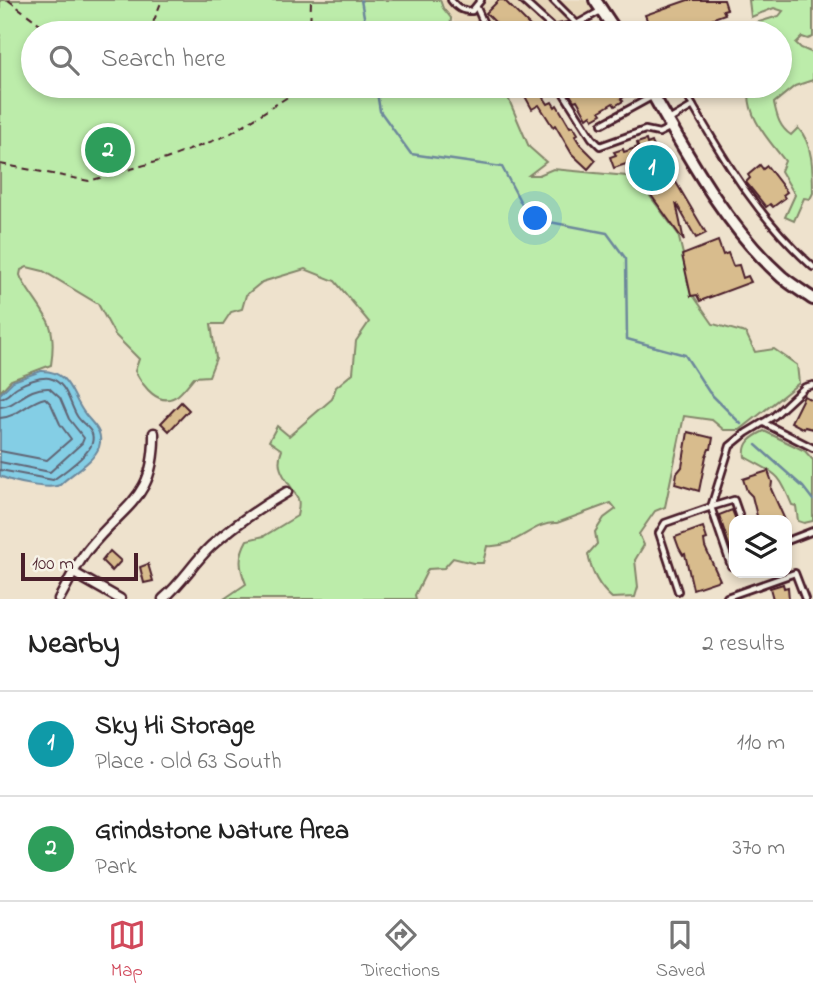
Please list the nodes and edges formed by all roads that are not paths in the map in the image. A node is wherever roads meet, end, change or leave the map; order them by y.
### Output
1 (451, 0) edge
2 (481, 0) edge
3 (522, 0) edge
4 (553, 0) edge
5 (598, 5) edge
6 (477, 8) junction
7 (483, 21) edge
8 (545, 21) edge
9 (574, 21) edge
10 (580, 21) edge
11 (609, 21) edge
12 (567, 98) edge
13 (641, 98) edge
14 (655, 98) edge
15 (689, 98) edge
16 (693, 106) junction
17 (670, 123) junction
18 (602, 124) dead end
19 (813, 267) edge
20 (813, 299) edge
21 (813, 385) edge
22 (763, 423) junction
23 (153, 433) dead end
24 (813, 448) edge
25 (287, 492) dead end
26 (711, 507) junction
27 (739, 515) edge
28 (813, 531) edge
29 (792, 539) edge
30 (729, 560) edge
31 (74, 573) junction
32 (678, 591) dead end
33 (59, 599) edge
34 (120, 599) edge
35 (163, 599) edge
36 (728, 599) edge
37 (805, 599) edge

1 - 6 lane
2 - 6 lane
3 - 8 lane
4 - 9 lane
5 - 10 lane
5 - 11 main road
6 - 7 lane
12 - 17 lane
13 - 18 lane
14 - 17 main road
15 - 16 lane
16 - 17 lane
16 - 19 lane
17 - 20 main road
21 - 22 lane
22 - 24 lane
22 - 26 lane
23 - 31 street
25 - 35 street
26 - 27 lane
26 - 30 lane
26 - 32 lane
28 - 29 lane
31 - 33 street
31 - 34 street
36 - 37 lane

